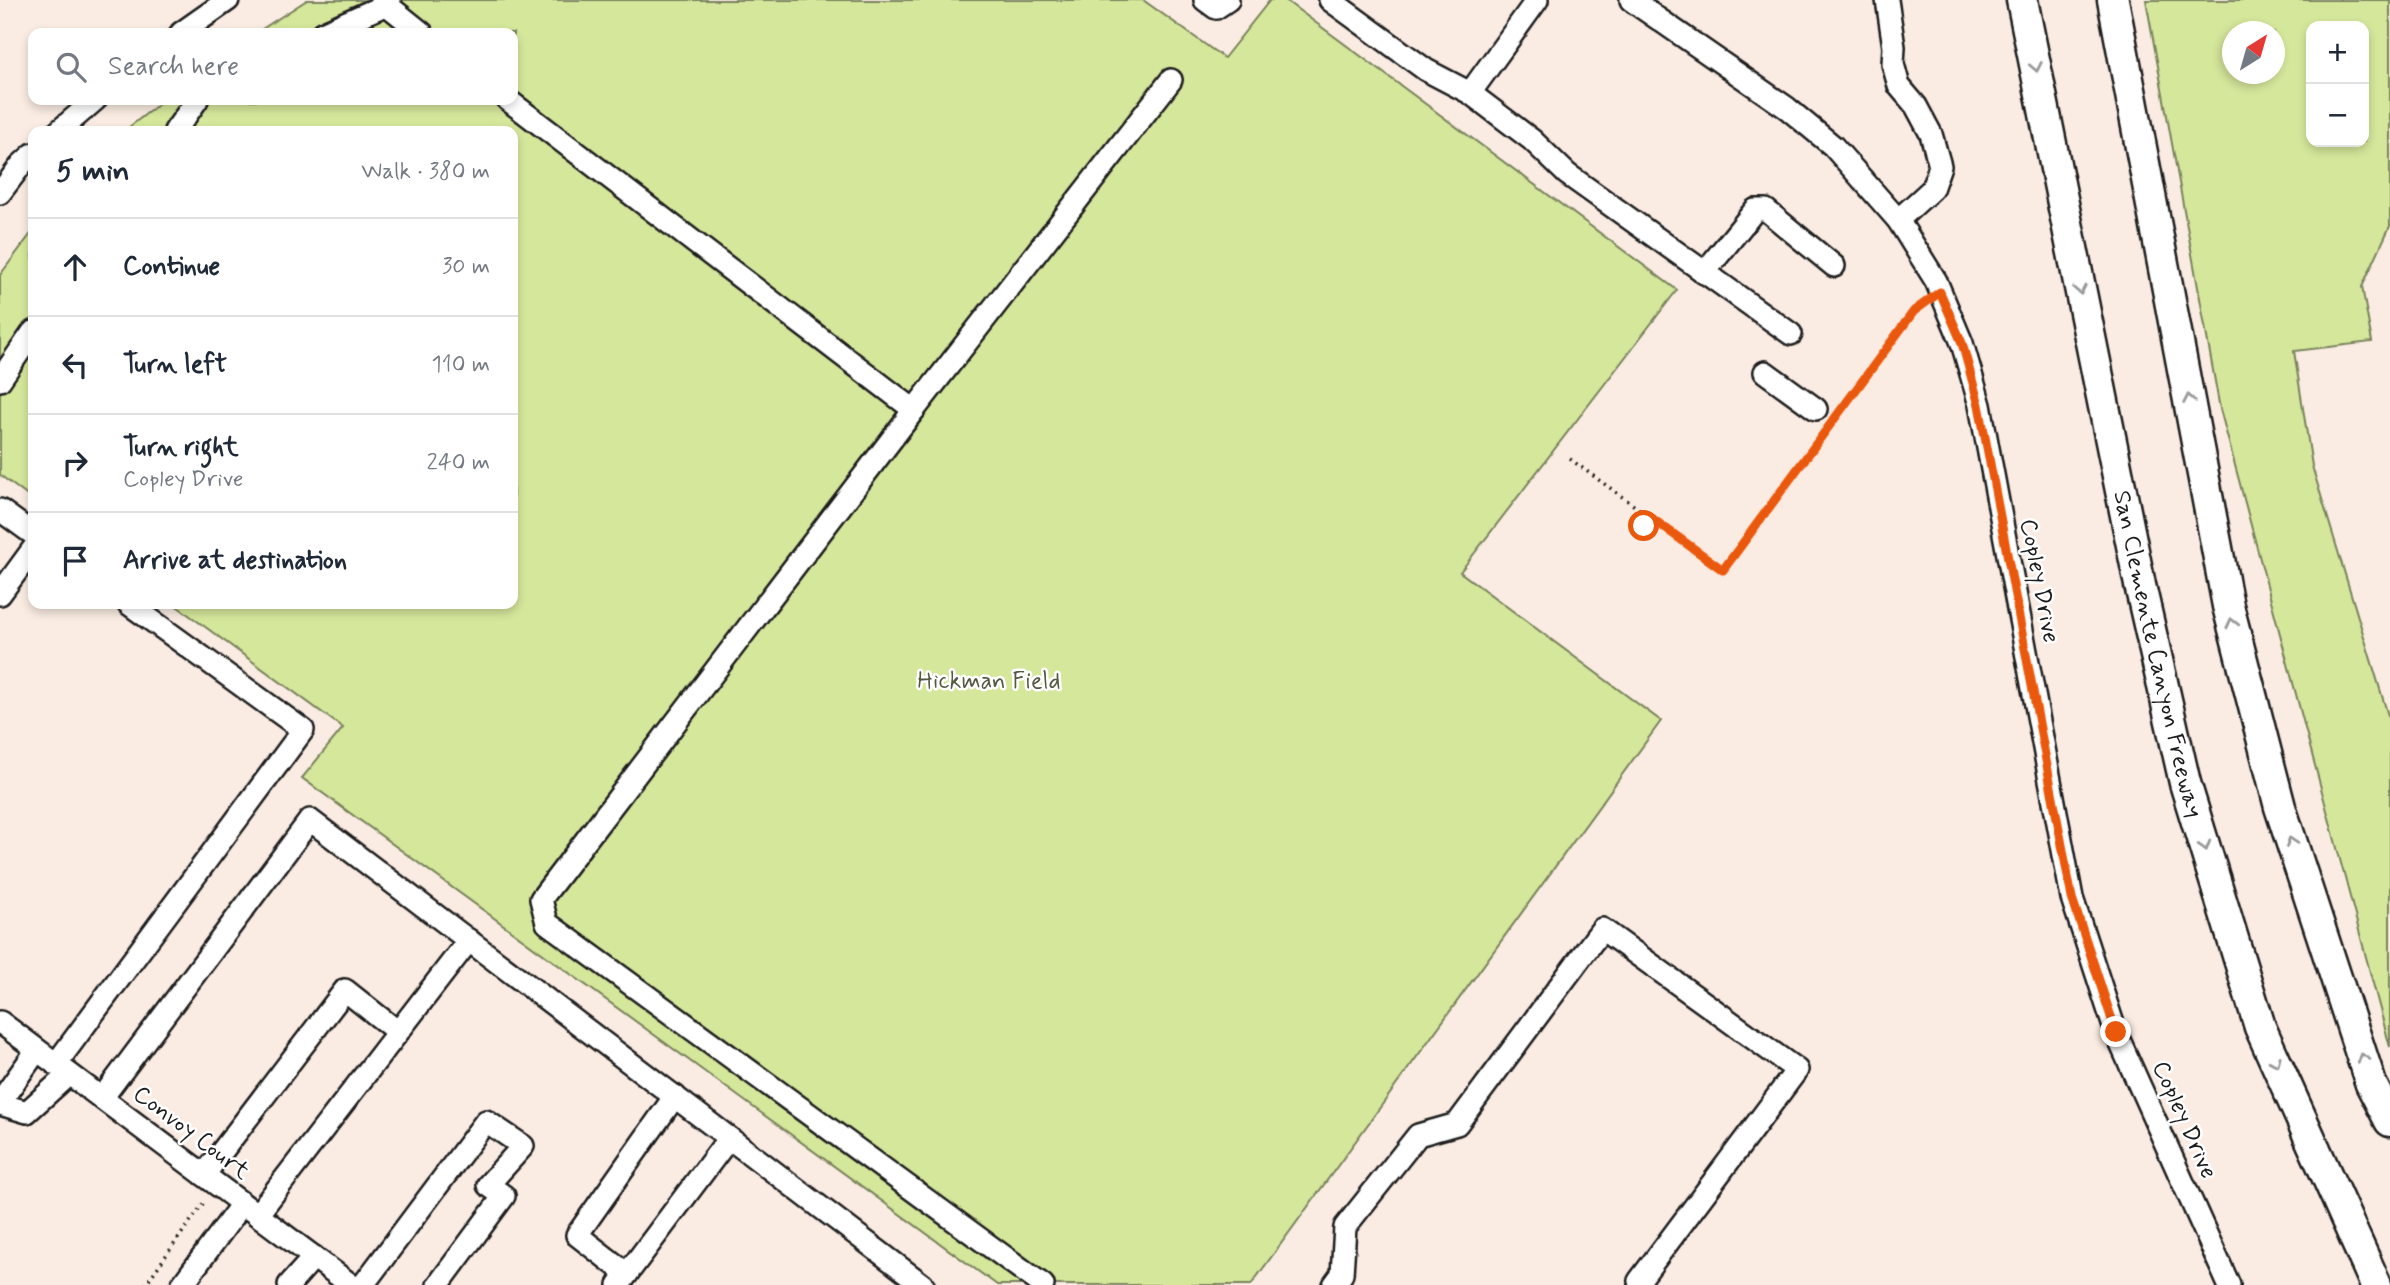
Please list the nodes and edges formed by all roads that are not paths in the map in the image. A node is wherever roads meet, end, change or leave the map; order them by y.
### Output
1 (228, 0) edge
2 (1205, 0) edge
3 (1228, 0) edge
4 (1330, 0) edge
5 (1537, 0) edge
6 (1631, 0) edge
7 (1887, 0) edge
8 (2022, 0) edge
9 (2113, 0) edge
10 (386, 2) edge
11 (188, 28) edge
12 (332, 28) edge
13 (416, 28) edge
14 (1171, 80) dead end
15 (1471, 93) junction
16 (89, 105) edge
17 (193, 105) edge
18 (516, 105) edge
19 (65, 126) edge
20 (179, 126) edge
21 (28, 159) edge
22 (0, 194) edge
23 (1898, 220) junction
24 (1834, 266) dead end
25 (1704, 273) junction
26 (1791, 334) dead end
27 (28, 339) edge
28 (1765, 372) dead end
29 (0, 380) edge
30 (1816, 409) dead end
31 (914, 411) junction
32 (0, 510) edge
33 (28, 530) edge
34 (28, 556) edge
35 (0, 594) edge
36 (136, 609) edge
37 (468, 940) junction
38 (0, 1023) edge
39 (398, 1032) junction
40 (37, 1050) junction
41 (62, 1069) junction
42 (674, 1096) junction
43 (102, 1098) junction
44 (0, 1103) edge
45 (2390, 1121) edge
46 (729, 1138) junction
47 (204, 1175) junction
48 (250, 1209) junction
49 (314, 1257) junction
50 (623, 1280) edge
51 (182, 1285) edge
52 (289, 1285) edge
53 (351, 1285) edge
54 (363, 1285) edge
55 (438, 1285) edge
56 (923, 1285) edge
57 (1043, 1285) edge
58 (1334, 1285) edge
59 (1640, 1285) edge
60 (2230, 1285) edge
61 (2376, 1285) edge

1 - 11 street
2 - 3 street
4 - 15 street
5 - 15 street
6 - 23 street, Copley Drive
7 - 23 street
8 -> 61 highway, San Clemente Canyon Freeway
45 -> 9 highway
10 - 12 street
10 - 13 street
14 - 31 street
15 - 25 street
16 - 19 street
17 - 20 street
18 - 31 street
21 - 22 street
23 - 60 street, Copley Drive
24 - 25 street
25 - 26 street
27 - 29 street
28 - 30 street
31 - 57 street
32 - 33 street
34 - 35 street
36 - 41 street
37 - 39 street
37 - 42 street
37 - 43 street
38 - 40 street, Convoy Court
39 - 47 street
39 - 48 street
40 - 41 street, Convoy Court
40 - 44 street
41 - 43 street, Convoy Court
41 - 44 street
42 - 46 street
42 - 50 street
43 - 47 street, Convoy Court
46 - 50 street
46 - 56 street
47 - 48 street, Convoy Court
48 - 49 street, Convoy Court
48 - 51 street
49 - 52 street
49 - 53 street, Convoy Court
54 - 55 street
58 - 59 street

